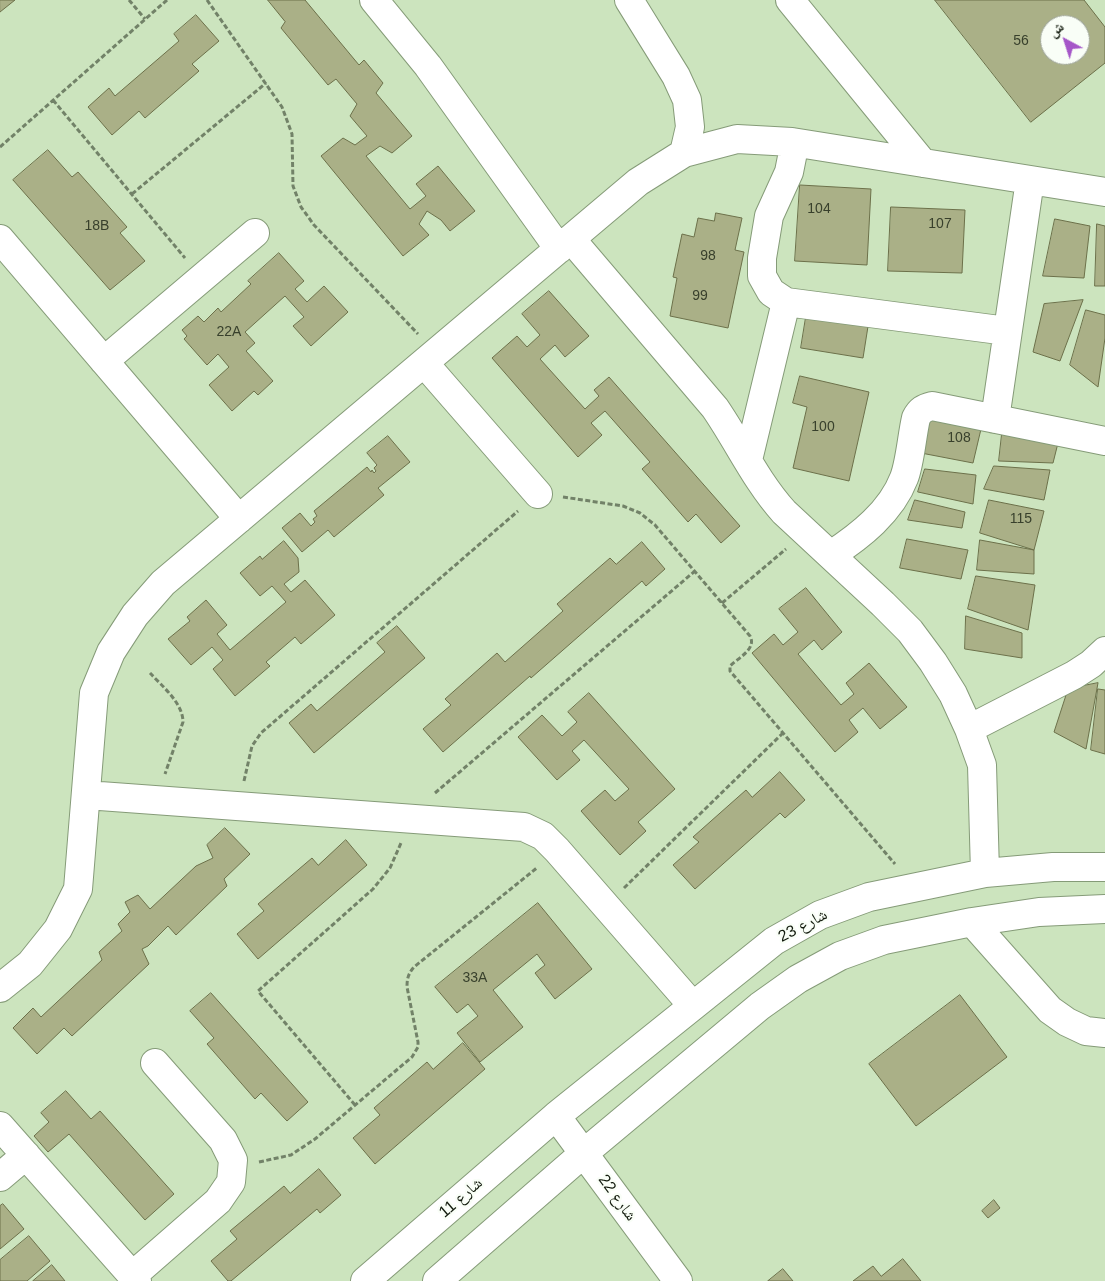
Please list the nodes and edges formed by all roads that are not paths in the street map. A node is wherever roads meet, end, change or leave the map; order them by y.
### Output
1 (374, 0) edge
2 (629, 0) edge
3 (790, 0) edge
4 (792, 142) junction
5 (684, 153) junction
6 (923, 163) junction
7 (1030, 180) junction
8 (1105, 192) edge
9 (255, 233) dead end
10 (0, 240) edge
11 (565, 244) junction
12 (786, 302) junction
13 (1008, 331) junction
14 (430, 358) junction
15 (104, 361) junction
16 (995, 419) junction
17 (1105, 441) edge
18 (748, 460) junction
19 (538, 494) road end
20 (239, 519) junction
21 (831, 555) junction
22 (1105, 652) edge
23 (969, 729) junction
24 (86, 795) junction
25 (1105, 867) edge
26 (985, 873) junction
27 (1105, 909) edge
28 (972, 922) junction
29 (0, 988) edge
30 (693, 1006) junction
31 (1105, 1033) edge
32 (155, 1063) dead end
33 (556, 1116) junction
34 (0, 1126) edge
35 (584, 1153) junction
36 (26, 1155) junction
37 (0, 1178) edge
38 (135, 1279) edge
39 (365, 1281) edge
40 (437, 1281) edge
41 (678, 1281) edge

1 - 11 street
2 - 5 street
3 - 6 street
4 - 5 street
4 - 6 street
4 - 12 street
5 - 11 street
6 - 7 street
7 - 8 street
7 - 13 street
9 - 15 street
10 - 15 street
11 - 14 street
11 - 18 street
12 - 13 street
12 - 18 street
13 - 16 street
14 - 19 street
14 - 20 street
15 - 20 street
16 - 17 street
16 - 21 street
18 - 21 street
20 - 24 street
21 - 23 street
22 - 23 street
23 - 26 street
24 - 29 street
24 - 30 street
25 - 26 street, شارع 23
26 - 30 street, شارع 23
27 - 28 street
28 - 31 street
28 - 35 street
30 - 33 street, شارع 23
32 - 38 street
33 - 35 street, شارع 22
33 - 39 street, شارع 11
34 - 36 street
35 - 40 street
35 - 41 street, شارع 22
36 - 37 street
36 - 38 street

